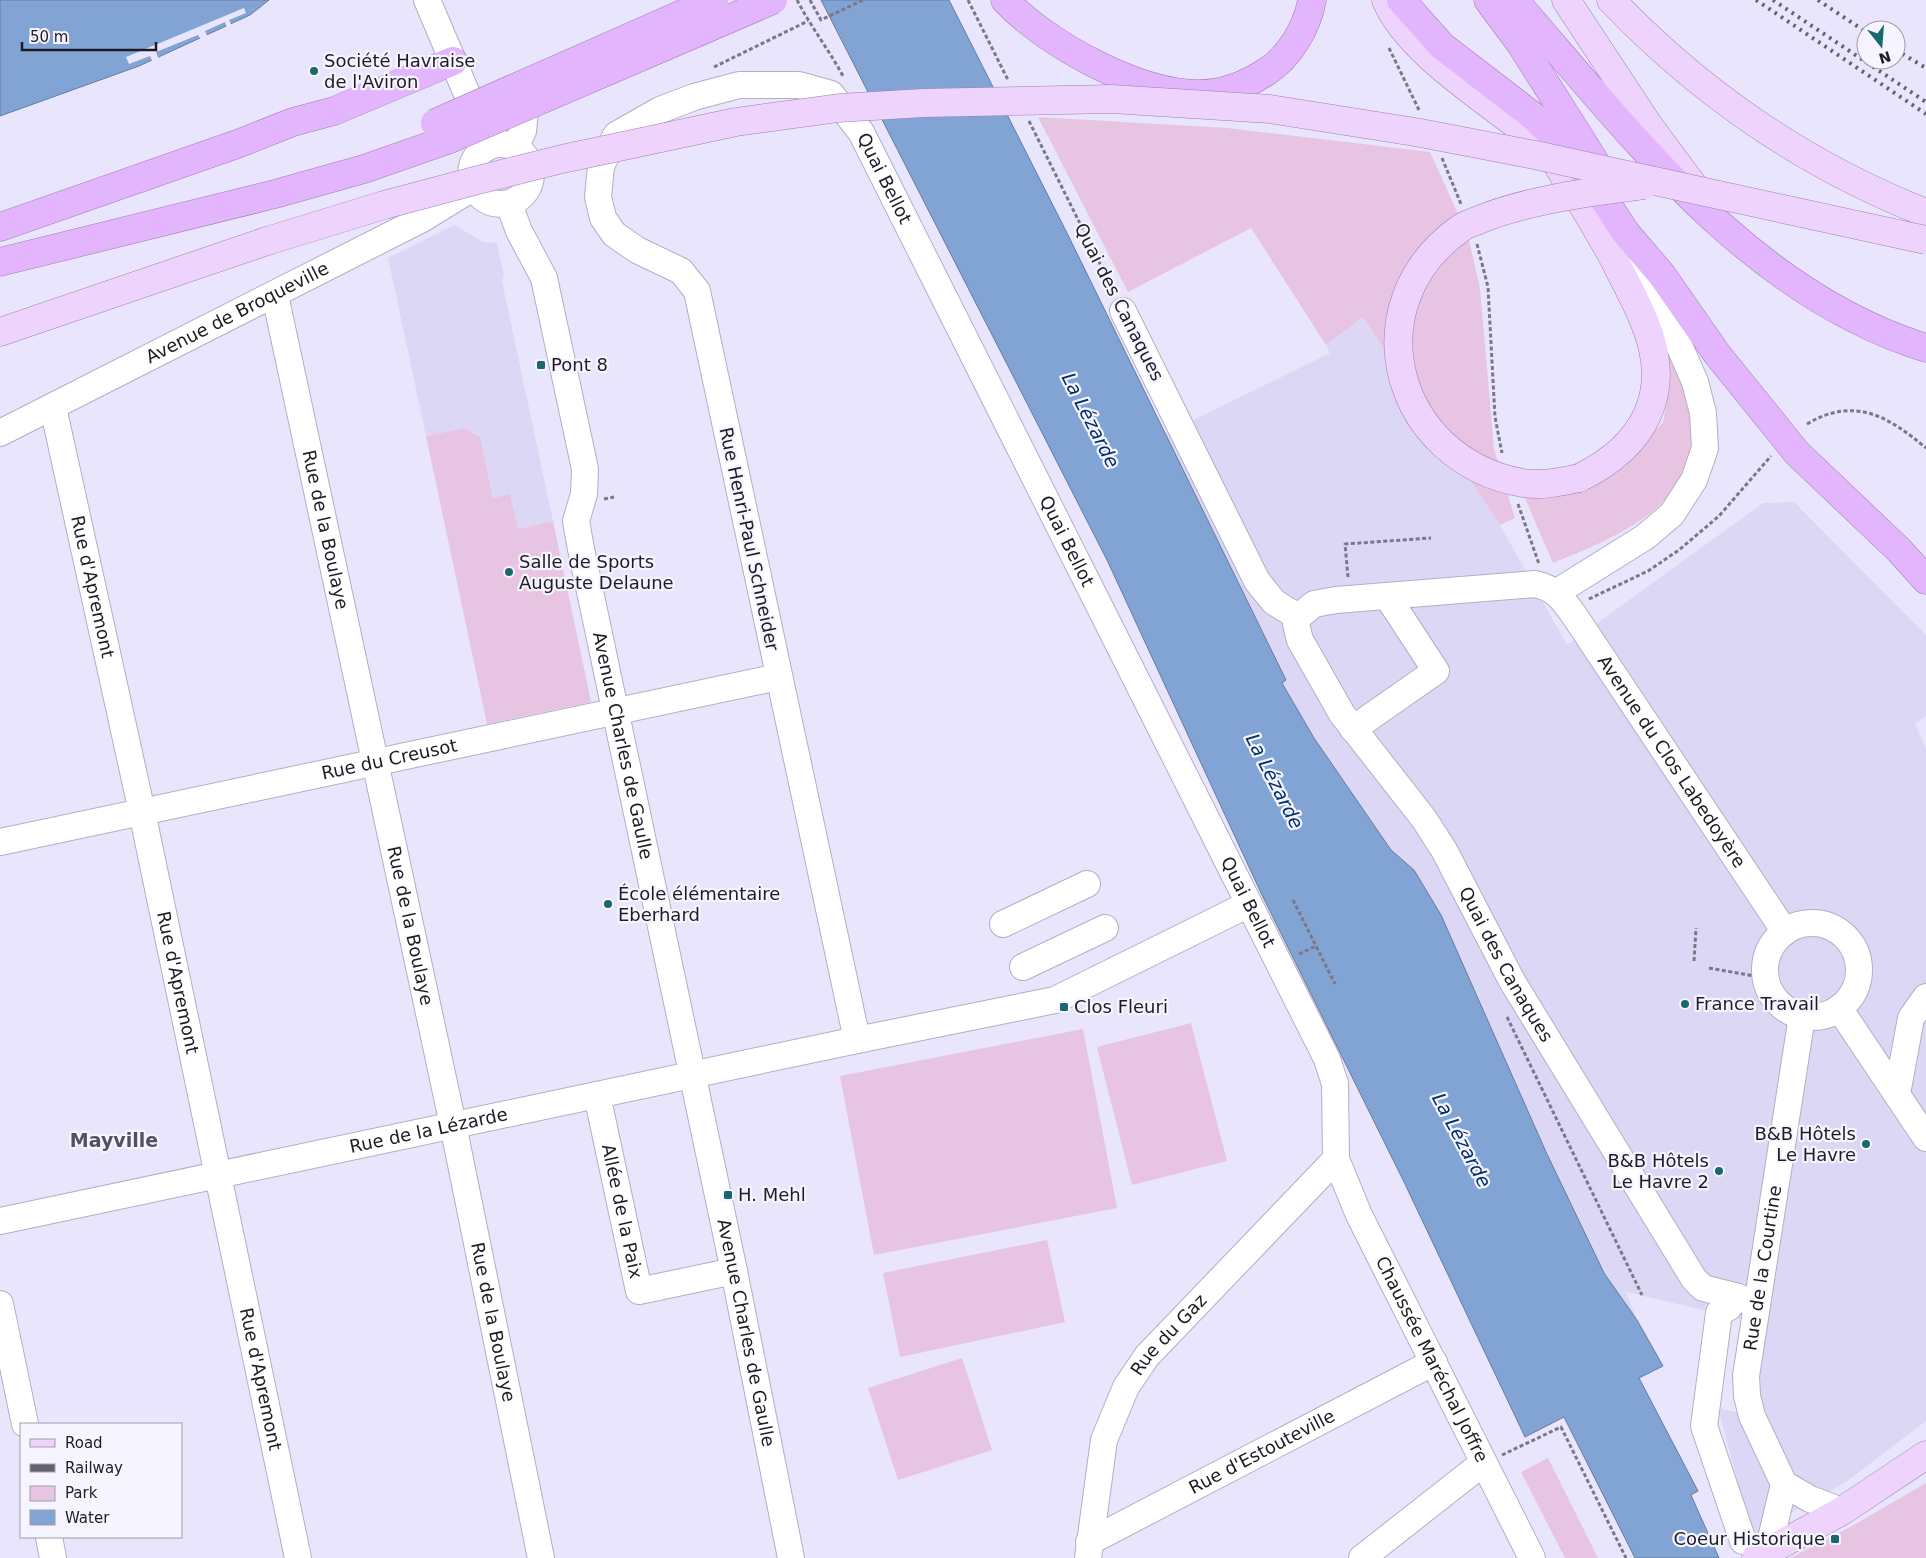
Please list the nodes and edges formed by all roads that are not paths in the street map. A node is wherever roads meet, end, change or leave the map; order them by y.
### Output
1 (427, 0) edge
2 (714, 0) edge
3 (738, 0) edge
4 (773, 0) edge
5 (1004, 0) edge
6 (1312, 0) edge
7 (1386, 0) edge
8 (1401, 0) edge
9 (1488, 0) edge
10 (1514, 0) edge
11 (1566, 0) edge
12 (1611, 0) edge
13 (453, 61) junction
14 (660, 110) joint
15 (443, 131) junction
16 (502, 147) junction
17 (1547, 150) junction
18 (1663, 183) junction
19 (474, 187) junction
20 (509, 204) junction
21 (1926, 213) edge
22 (0, 227) edge
23 (1725, 227) junction
24 (1926, 240) edge
25 (0, 247) edge
26 (0, 262) edge
27 (1662, 275) junction
28 (275, 295) junction
29 (1123, 311) road end
30 (0, 332) edge
31 (1926, 348) edge
32 (53, 407) junction
33 (0, 433) edge
34 (1926, 580) edge
35 (1557, 594) junction
36 (1387, 596) junction
37 (1298, 618) junction
38 (778, 677) junction
39 (616, 712) junction
40 (1353, 729) junction
41 (375, 763) junction
42 (142, 812) junction
43 (0, 842) edge
44 (1086, 884) dead end
45 (1249, 904) junction
46 (1003, 924) dead end
47 (1105, 928) dead end
48 (1785, 932) junction
49 (1023, 967) dead end
50 (1926, 997) edge
51 (1839, 1008) junction
52 (1802, 1016) junction
53 (857, 1040) junction
54 (692, 1075) junction
55 (1896, 1094) junction
56 (596, 1095) junction
57 (453, 1125) junction
58 (1926, 1138) edge
59 (1336, 1158) junction
60 (219, 1175) junction
61 (0, 1221) edge
62 (734, 1270) junction
63 (1746, 1300) junction
64 (0, 1304) edge
65 (1434, 1362) junction
66 (25, 1423) edge
67 (1926, 1455) edge
68 (1483, 1463) junction
69 (1784, 1484) junction
70 (1842, 1510) junction
71 (49, 1538) edge
72 (1089, 1550) edge
73 (1756, 1550) edge
74 (53, 1558) edge
75 (298, 1558) edge
76 (541, 1558) edge
77 (791, 1558) edge
78 (1362, 1558) edge
79 (1532, 1558) edge

1 - 13 street
2 - 15 highway, bridge
3 - 16 street
4 - 15 highway, bridge
5 - 6 highway
7 - 17 main road
8 - 27 highway
9 - 27 highway
10 - 23 highway
11 - 23 main road
12 - 21 main road
13 - 16 street
13 - 22 highway
14 - 38 street, Rue Henri-Paul Schneider
14 - 45 street, Quai Bellot
15 - 25 highway
15 - 26 highway
16 - 19 street
16 - 20 street
17 - 18 main road, bridge
17 - 35 street
18 - 24 main road, bridge
18 - 30 main road, bridge
19 - 20 street
19 - 28 street, Avenue de Broqueville
20 - 39 street, Avenue Charles de Gaulle
23 - 31 highway
27 - 34 highway
28 - 32 street, Avenue de Broqueville
28 - 41 street, Rue de la Boulaye
29 - 37 street, Quai des Canaques
32 - 33 street, Avenue de Broqueville
32 - 42 street, Rue d'Apremont
35 - 36 street
35 - 48 street, Avenue du Clos Labedoyère
36 - 37 street
36 - 40 street
37 - 40 street, Quai des Canaques
38 - 39 street, Rue du Creusot
38 - 53 street, Rue Henri-Paul Schneider
39 - 41 street, Rue du Creusot
39 - 54 street, Avenue Charles de Gaulle
40 - 63 street, Quai des Canaques
41 - 42 street, Rue du Creusot
41 - 57 street, Rue de la Boulaye
42 - 43 street, Rue du Creusot
42 - 60 street, Rue d'Apremont
44 - 46 street
45 - 53 street, Rue de la Lézarde
45 - 59 street, Quai Bellot
47 - 49 street
48 - 51 street
48 - 52 street
50 - 55 street
51 - 52 street
51 - 55 street
52 - 63 street, Rue de la Courtine
53 - 54 street, Rue de la Lézarde
54 - 56 street, Rue de la Lézarde
54 - 62 street, Avenue Charles de Gaulle
55 - 58 street
56 - 57 street, Rue de la Lézarde
56 - 62 street, Allée de la Paix
57 - 60 street, Rue de la Lézarde
57 - 76 street, Rue de la Boulaye
59 - 65 street, Chaussée Maréchal Joffre
59 - 72 street, Rue du Gaz
60 - 61 street, Rue de la Lézarde
60 - 75 street, Rue d'Apremont
62 - 77 street, Avenue Charles de Gaulle
63 - 69 street, Rue de la Courtine
63 - 73 street
64 - 66 street
65 - 68 street, Chaussée Maréchal Joffre
65 - 72 street, Rue d'Estouteville
67 - 70 main road
68 - 78 street
68 - 79 street, Chaussée Maréchal Joffre
69 - 70 street
69 - 73 street
70 - 73 main road
71 - 74 street

